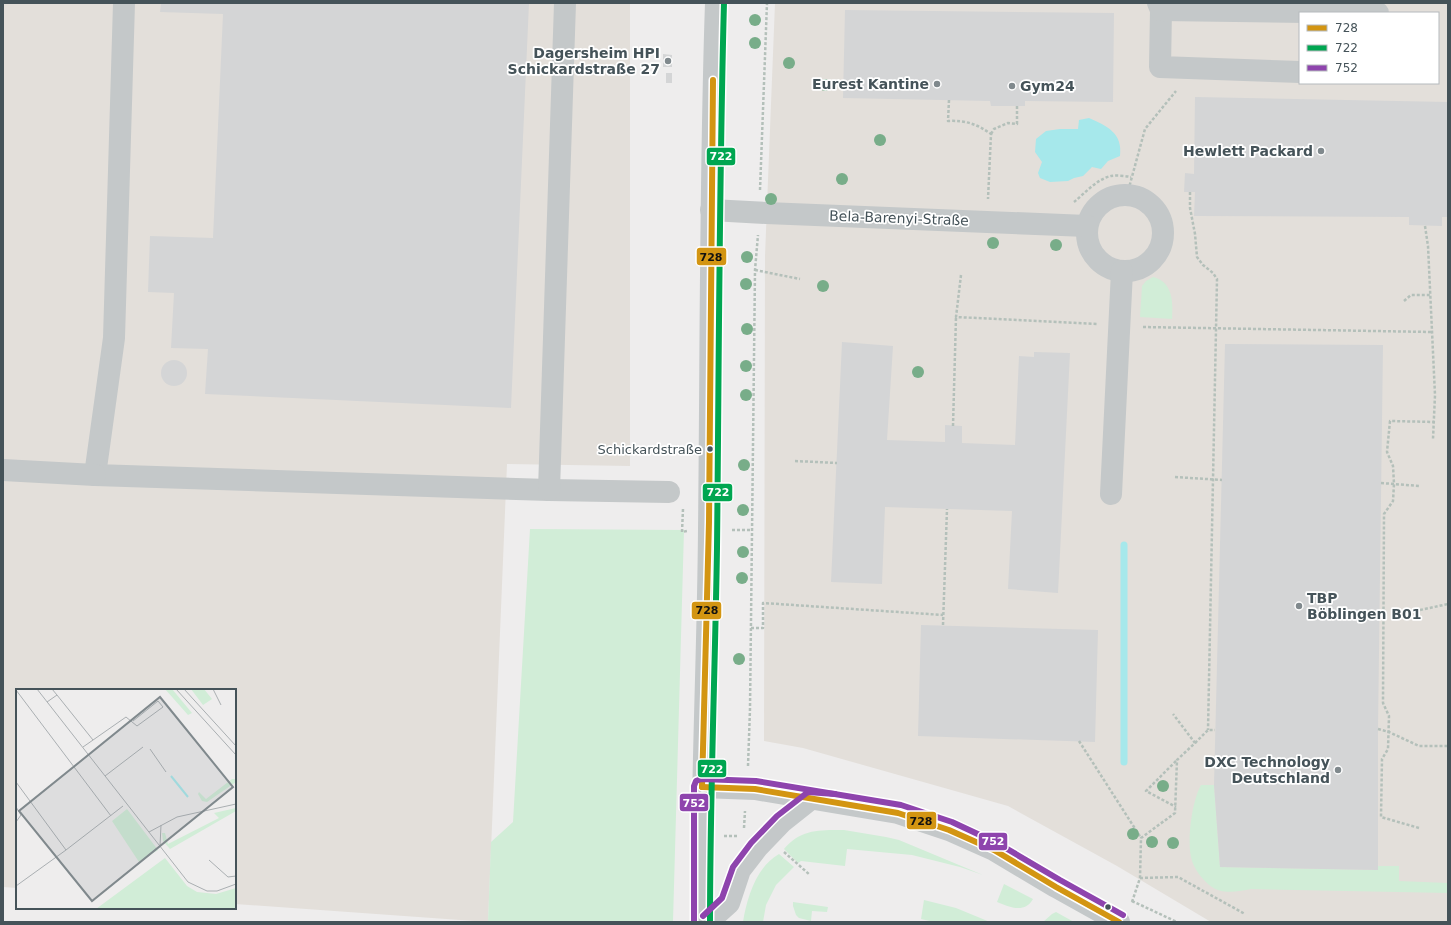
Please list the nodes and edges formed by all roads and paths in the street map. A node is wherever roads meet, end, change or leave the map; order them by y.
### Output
1 (124, 3) edge
2 (565, 3) edge
3 (716, 3) edge
4 (767, 3) edge
5 (1160, 7) edge
6 (1342, 12) edge
7 (1197, 68) junction
8 (1299, 72) edge
9 (949, 100) dead end
10 (1017, 106) dead end
11 (991, 134) junction
12 (1129, 186) junction
13 (1190, 192) dead end
14 (988, 200) dead end
15 (1073, 203) dead end
16 (711, 210) junction
17 (760, 212) junction
18 (1087, 226) junction
19 (1425, 226) dead end
20 (755, 270) junction
21 (1122, 271) junction
22 (961, 275) dead end
23 (800, 279) dead end
24 (1430, 295) junction
25 (1404, 301) dead end
26 (956, 317) junction
27 (1120, 325) junction
28 (1216, 328) junction
29 (1432, 332) junction
30 (1434, 422) junction
31 (953, 426) dead end
32 (1433, 439) dead end
33 (795, 461) dead end
34 (837, 463) dead end
35 (3, 470) edge
36 (95, 475) junction
37 (1175, 478) dead end
38 (1213, 479) junction
39 (1222, 480) dead end
40 (1381, 483) dead end
41 (1394, 484) junction
42 (1420, 486) dead end
43 (550, 490) junction
44 (670, 492) dead end
45 (1112, 494) dead end
46 (947, 509) dead end
47 (1448, 604) edge
48 (1420, 610) dead end
49 (943, 615) junction
50 (943, 625) dead end
51 (751, 628) junction
52 (1173, 714) dead end
53 (1208, 730) junction
54 (1215, 730) dead end
55 (1378, 730) dead end
56 (1389, 732) junction
57 (1079, 742) dead end
58 (1195, 743) junction
59 (1448, 746) edge
60 (1177, 760) junction
61 (702, 787) junction
62 (747, 788) junction
63 (811, 799) junction
64 (1176, 808) junction
65 (1419, 828) dead end
66 (1142, 838) junction
67 (762, 842) junction
68 (810, 876) dead end
69 (1140, 878) junction
70 (1132, 901) junction
71 (1124, 914) edge
72 (1245, 914) dead end
73 (702, 922) edge
74 (708, 922) edge
75 (1177, 922) edge

1 - 36 street
2 - 43 street
3 - 16 street
4 - 17 path
5 - 6 street
5 - 7 street
7 - 8 street
7 - 12 path
9 - 11 path
10 - 11 path
11 - 14 path
12 - 15 path
12 - 18 street
12 - 21 street
13 - 28 path
16 - 17 street, Bela-Barenyi-Straße
16 - 61 street
17 - 18 street, Bela-Barenyi-Straße
17 - 20 path
18 - 21 street
19 - 24 path
20 - 23 path
20 - 51 path
21 - 27 street
22 - 26 path
24 - 25 path
24 - 29 path
26 - 27 path
26 - 31 path
27 - 28 path
27 - 45 street
28 - 29 path
28 - 38 path
29 - 30 path
30 - 32 path
30 - 41 path
33 - 34 path
35 - 36 street
36 - 43 street
37 - 38 path
38 - 39 path
38 - 53 path
40 - 41 path
41 - 42 path
41 - 56 path
43 - 44 street
46 - 49 path
47 - 48 path
49 - 50 path
49 - 51 path
51 - 62 path
52 - 58 path
53 - 54 path
53 - 58 path
55 - 56 path
56 - 59 path
56 - 65 path
57 - 66 path
58 - 60 path
60 - 64 path
60 - 64 path
61 - 62 street
61 - 73 street
62 - 63 street
62 - 67 path
63 - 67 street
63 - 71 street
64 - 66 path
66 - 69 path
67 - 68 path
67 - 74 street
69 - 70 path
69 - 72 path
70 - 71 path
70 - 75 path

